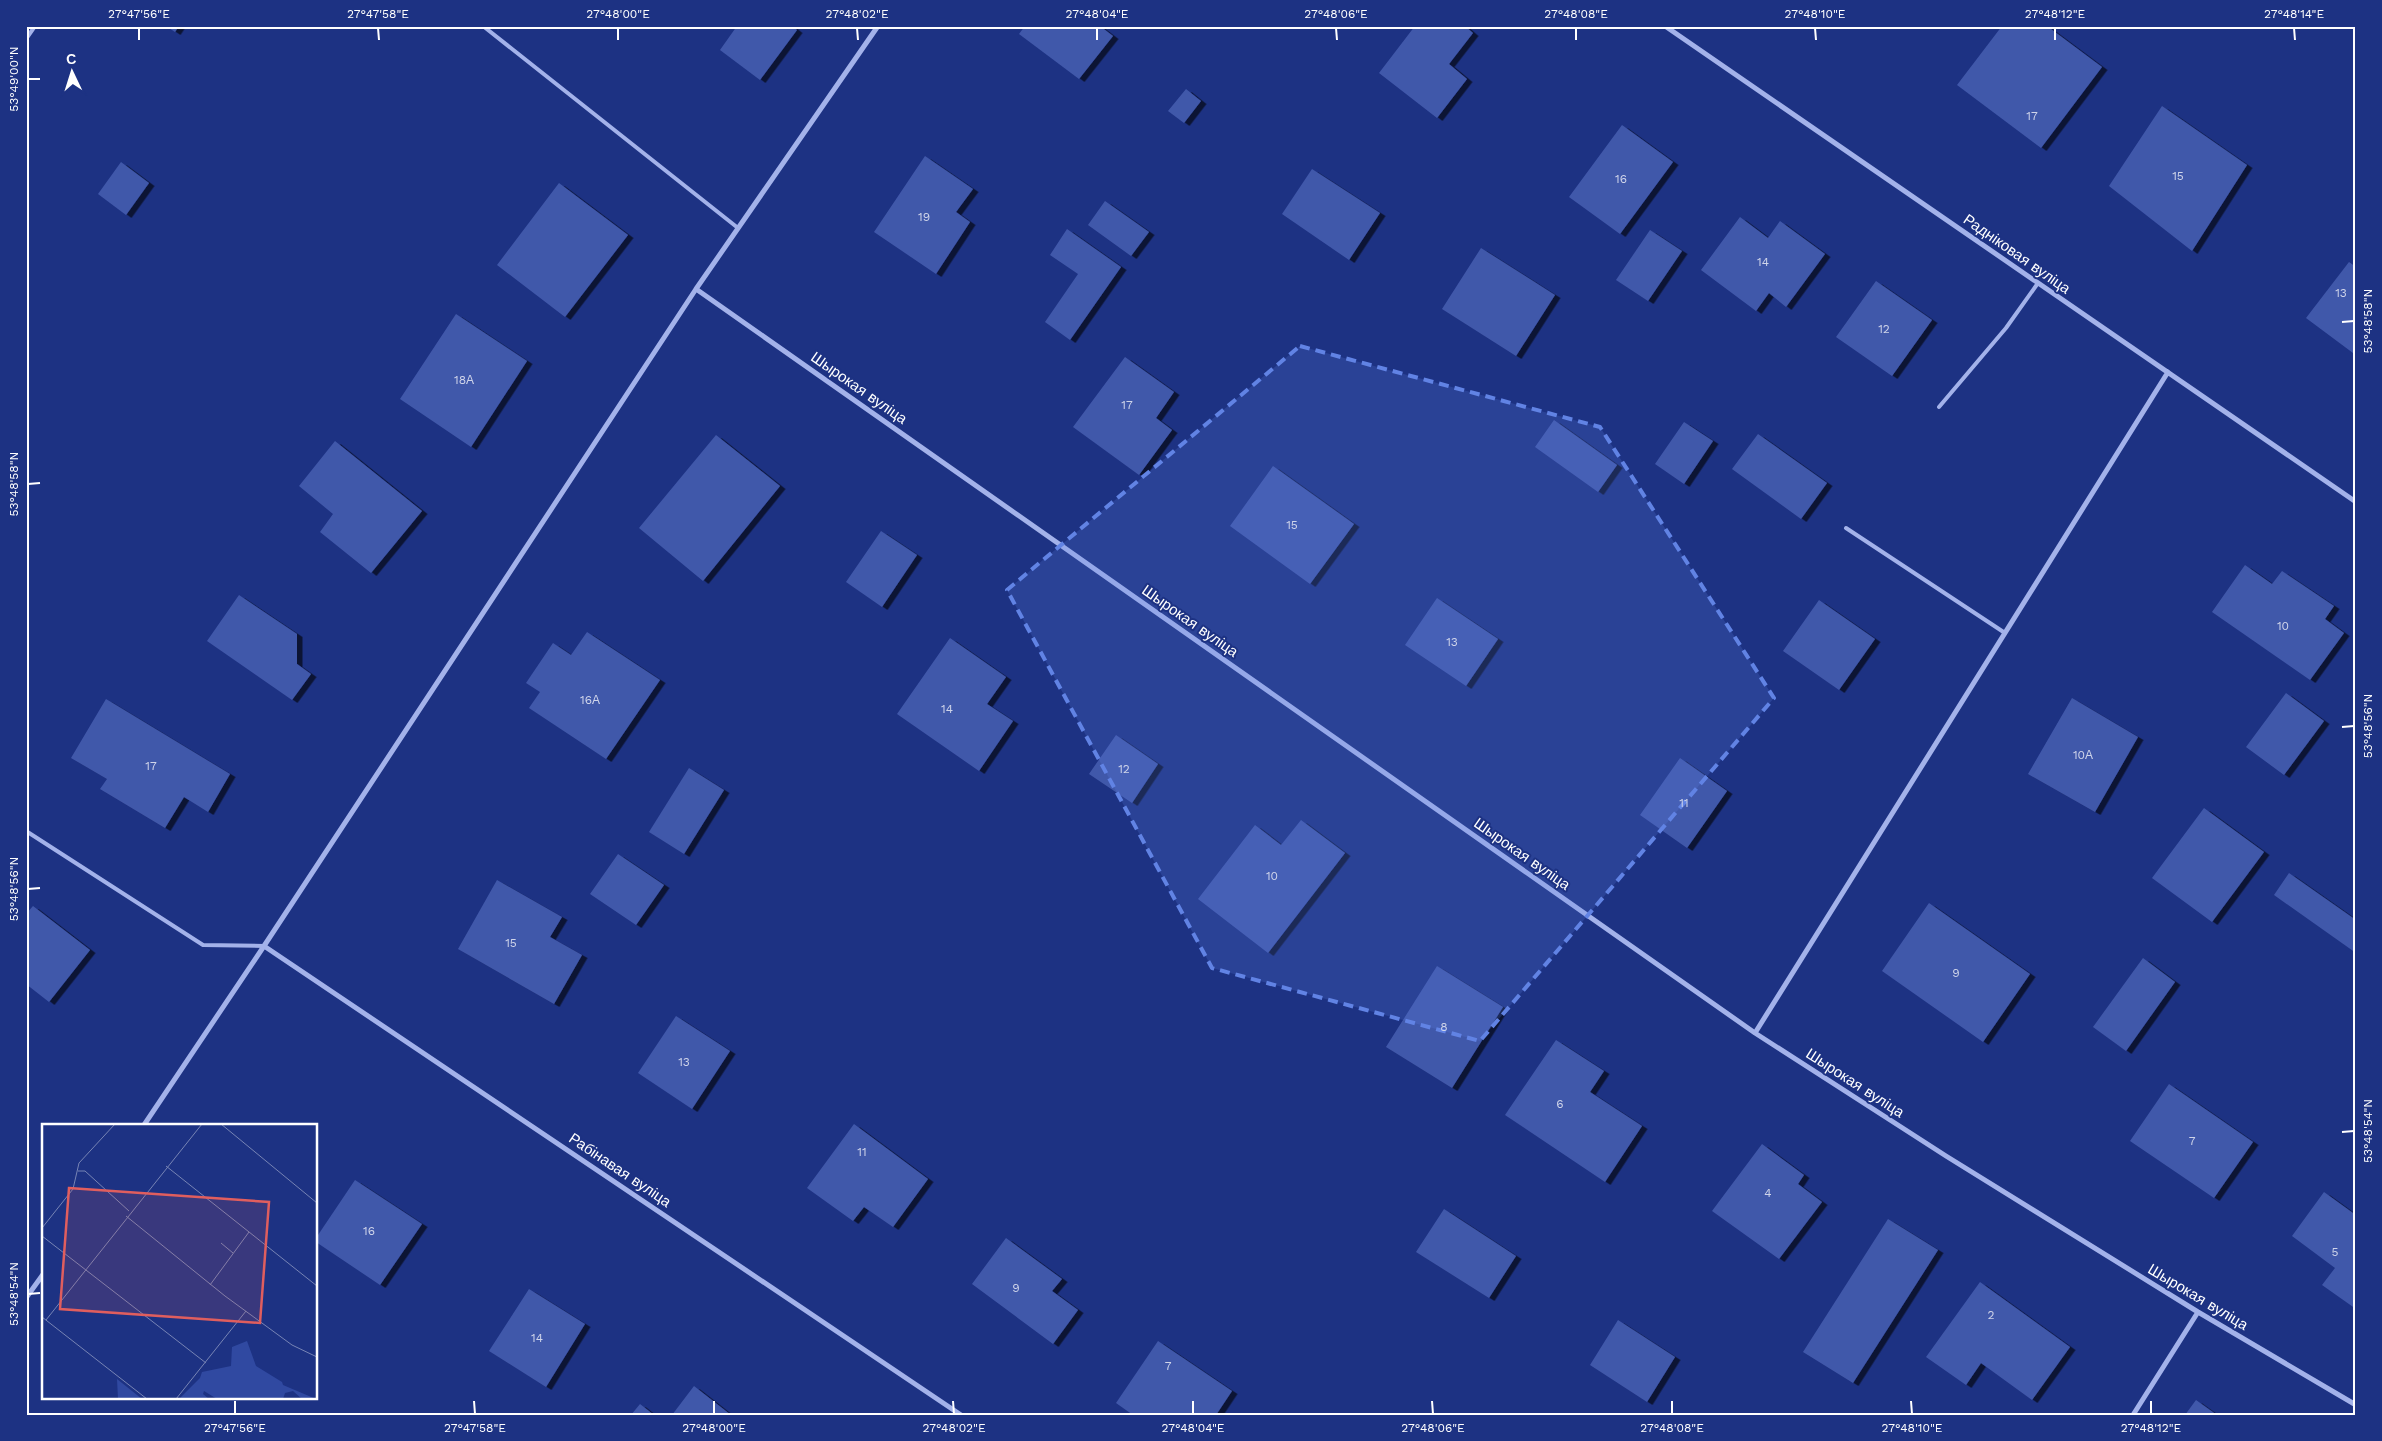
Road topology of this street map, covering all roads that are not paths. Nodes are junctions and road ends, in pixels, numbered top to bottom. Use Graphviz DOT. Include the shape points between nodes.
graph roads {
  1 [pos="35,26"];
  2 [pos="483,26"];
  3 [pos="878,26"];
  4 [pos="1665,26"];
  5 [pos="26,40"];
  6 [pos="738,228"];
  7 [pos="2038,283"];
  8 [pos="696,289"];
  9 [pos="2168,372"];
  10 [pos="1939,407"];
  11 [pos="2356,502"];
  12 [pos="1846,528"];
  13 [pos="2005,633"];
  14 [pos="26,831"];
  15 [pos="264,946"];
  16 [pos="1755,1033"];
  17 [pos="145,1124"];
  18 [pos="42,1275"];
  19 [pos="26,1298"];
  20 [pos="2198,1312"];
  21 [pos="2356,1405"];
  22 [pos="961,1415"];
  23 [pos="2133,1415"];
  1 -- 5 [label="lane"];
  2 -- 6 [label="lane"];
  3 -- 6 [label="street"];
  4 -- 7 [label="street, Радніковая вуліца"];
  6 -- 8 [label="street"];
  7 -- 9 [label="street, Радніковая вуліца"];
  7 -- 10 [label="lane" via="2006,328"];
  8 -- 15 [label="street"];
  8 -- 16 [label="street, Шырокая вуліца"];
  9 -- 11 [label="street, Радніковая вуліца"];
  9 -- 13 [label="street"];
  12 -- 13 [label="lane"];
  13 -- 16 [label="street"];
  14 -- 15 [label="lane" via="203,946"];
  15 -- 17 [label="street"];
  15 -- 22 [label="street, Рабінавая вуліца"];
  16 -- 20 [label="street, Шырокая вуліца"];
  18 -- 19 [label="street"];
  20 -- 21 [label="street, Шырокая вуліца"];
  20 -- 23 [label="street"];
}
